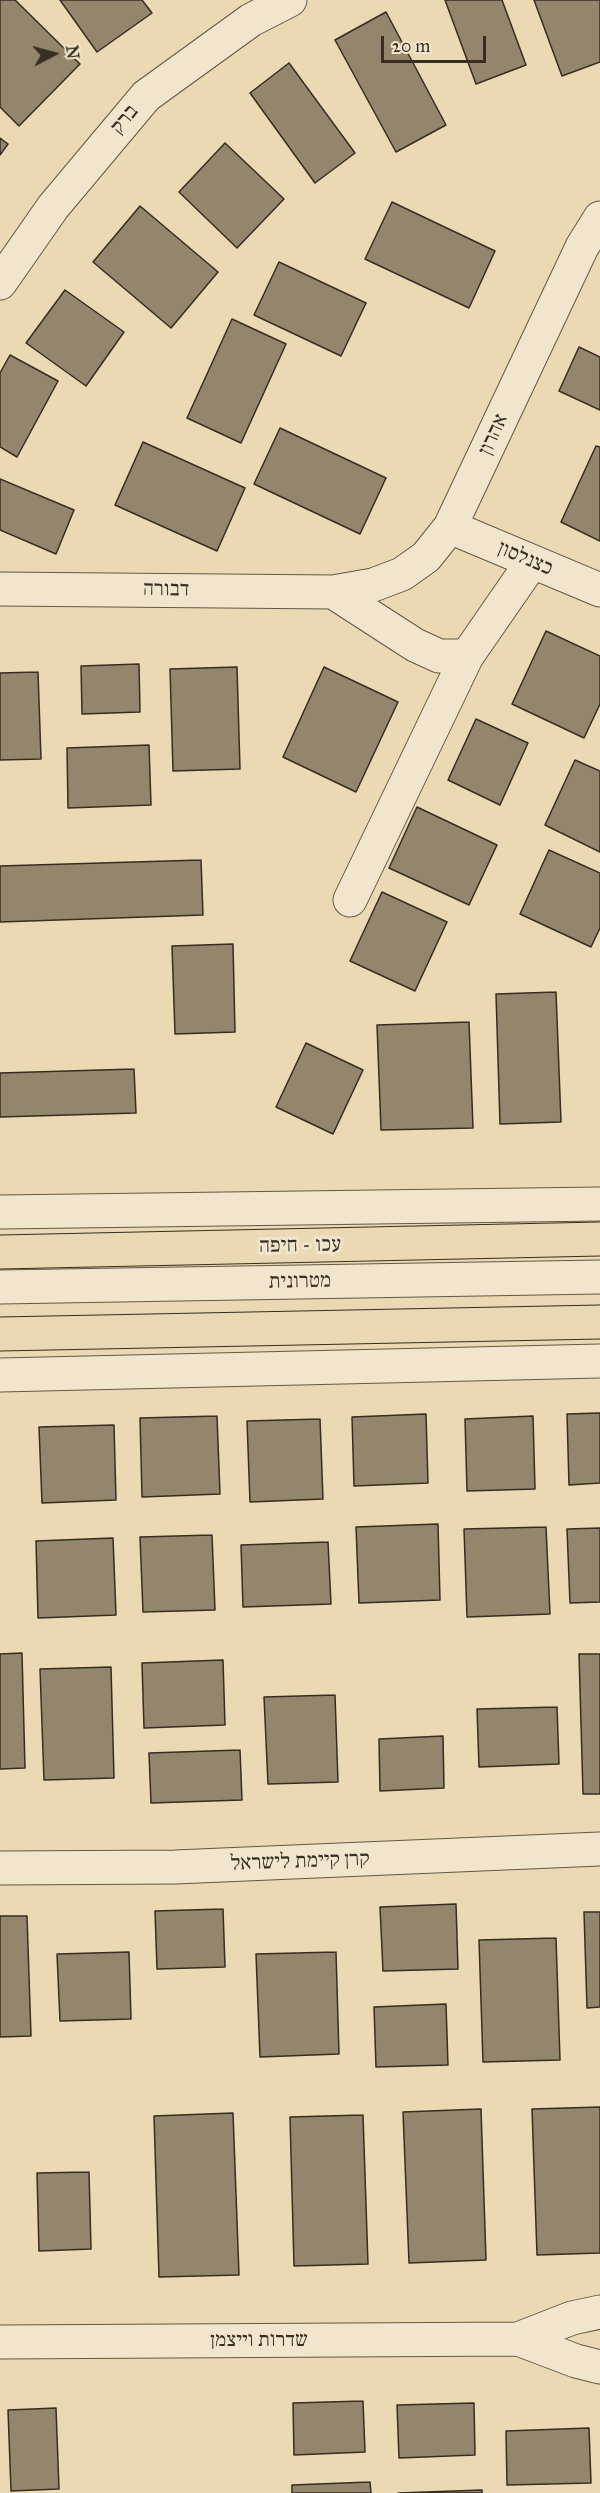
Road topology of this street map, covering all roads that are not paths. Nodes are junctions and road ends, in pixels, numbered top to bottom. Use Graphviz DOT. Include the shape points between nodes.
graph roads {
  1 [pos="290,0"];
  2 [pos="600,218"];
  3 [pos="0,283"];
  4 [pos="450,527"];
  5 [pos="532,562"];
  6 [pos="0,589"];
  7 [pos="600,590"];
  8 [pos="333,592"];
  9 [pos="467,656"];
  10 [pos="350,900"];
  11 [pos="600,1204"];
  12 [pos="0,1212"];
  13 [pos="600,1239"];
  14 [pos="0,1252"];
  15 [pos="600,1277"];
  16 [pos="0,1287"];
  17 [pos="600,1322"];
  18 [pos="0,1334"];
  19 [pos="600,1361"];
  20 [pos="4,1371"];
  21 [pos="600,1849"];
  22 [pos="0,1868"];
  23 [pos="600,2312"];
  24 [pos="518,2339"];
  25 [pos="0,2342"];
  26 [pos="600,2367"];
  1 -- 3 [label="street, ברק" via="251,20 146,96 53,207"];
  2 -- 4 [label="street, אהרון" via="582,247"];
  4 -- 5 [label="street, כצנלסון"];
  4 -- 8 [label="street, אהרון" via="426,557 402,574 373,585"];
  5 -- 7 [label="street, כצנלסון"];
  5 -- 9 [label="street"];
  6 -- 8 [label="street, דבורה"];
  8 -- 9 [label="street" via="415,645 439,656"];
  9 -- 10 [label="street"];
  11 -- 12 [label="street"];
  13 -- 14 [label="highway, עכו - חיפה"];
  15 -- 16 [label="street, מטרונית"];
  17 -- 18 [label="highway"];
  19 -- 20 [label="street"];
  21 -- 22 [label="street, קרן קיימת לישראל" via="176,1867"];
  23 -- 24 [label="street, שדרות וייצמן"];
  24 -- 25 [label="street, שדרות וייצמן"];
  24 -- 26 [label="street, שדרות וייצמן"];
}
